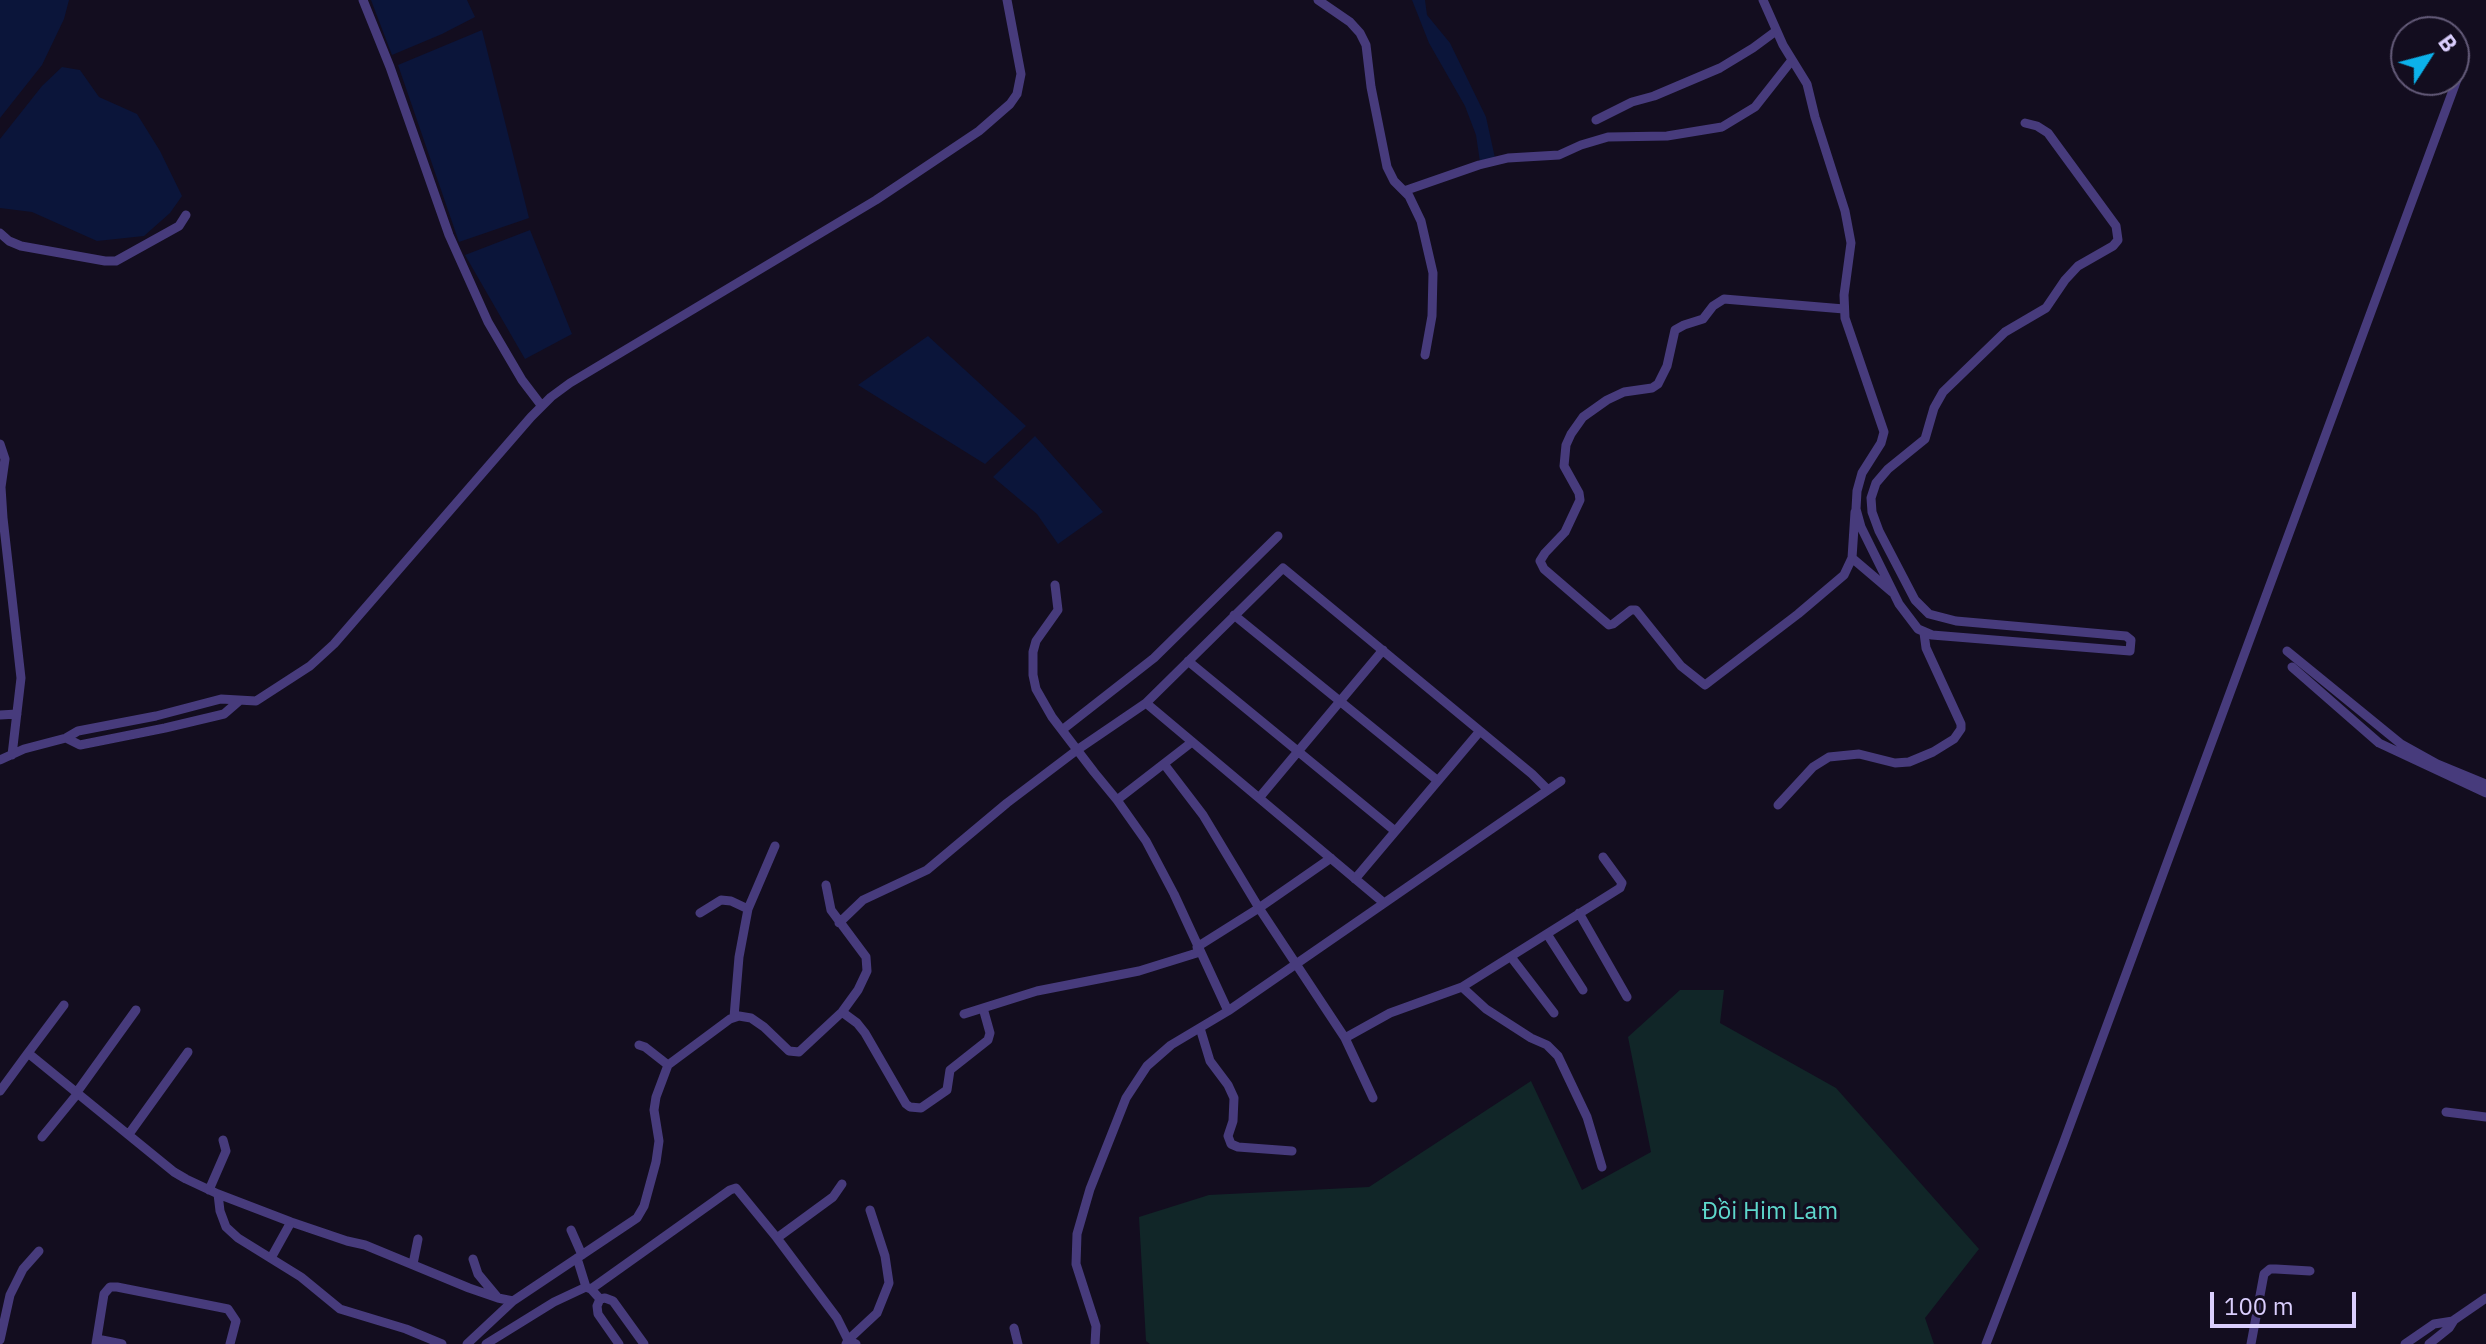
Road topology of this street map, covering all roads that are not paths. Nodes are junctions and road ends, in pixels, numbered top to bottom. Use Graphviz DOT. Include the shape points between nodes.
graph roads {
  1 [pos="363,0"];
  2 [pos="1007,0"];
  3 [pos="1318,0"];
  4 [pos="1763,0"];
  5 [pos="1776,31"];
  6 [pos="1792,60"];
  7 [pos="2451,96"];
  8 [pos="1596,120"];
  9 [pos="2025,123"];
  10 [pos="1404,191"];
  11 [pos="186,215"];
  12 [pos="0,233"];
  13 [pos="1844,309"];
  14 [pos="1425,355"];
  15 [pos="541,405"];
  16 [pos="0,444"];
  17 [pos="1881,463"];
  18 [pos="1856,509"];
  19 [pos="1278,536"];
  20 [pos="1852,558"];
  21 [pos="1055,585"];
  22 [pos="1894,594"];
  23 [pos="1234,615"];
  24 [pos="1924,633"];
  25 [pos="1383,650"];
  26 [pos="2287,651"];
  27 [pos="1188,661"];
  28 [pos="2292,667"];
  29 [pos="1339,700"];
  30 [pos="239,701"];
  31 [pos="1146,703"];
  32 [pos="17,714"];
  33 [pos="0,715"];
  34 [pos="1062,730"];
  35 [pos="1480,731"];
  36 [pos="66,738"];
  37 [pos="1192,742"];
  38 [pos="1077,750"];
  39 [pos="1297,752"];
  40 [pos="12,755"];
  41 [pos="0,760"];
  42 [pos="1164,764"];
  43 [pos="1438,781"];
  44 [pos="1561,781"];
  45 [pos="2486,784"];
  46 [pos="1548,790"];
  47 [pos="2486,793"];
  48 [pos="1259,798"];
  49 [pos="1117,800"];
  50 [pos="1778,805"];
  51 [pos="1395,831"];
  52 [pos="775,846"];
  53 [pos="1603,857"];
  54 [pos="1331,858"];
  55 [pos="1355,879"];
  56 [pos="826,885"];
  57 [pos="1384,903"];
  58 [pos="1259,908"];
  59 [pos="748,909"];
  60 [pos="700,913"];
  61 [pos="1579,913"];
  62 [pos="839,923"];
  63 [pos="1547,934"];
  64 [pos="1198,950"];
  65 [pos="1511,957"];
  66 [pos="1295,964"];
  67 [pos="1462,987"];
  68 [pos="1583,990"];
  69 [pos="1627,997"];
  70 [pos="64,1005"];
  71 [pos="983,1008"];
  72 [pos="136,1010"];
  73 [pos="1228,1011"];
  74 [pos="842,1012"];
  75 [pos="1554,1013"];
  76 [pos="964,1014"];
  77 [pos="734,1017"];
  78 [pos="1200,1028"];
  79 [pos="1345,1038"];
  80 [pos="639,1045"];
  81 [pos="188,1052"];
  82 [pos="28,1053"];
  83 [pos="668,1065"];
  84 [pos="0,1091"];
  85 [pos="78,1092"];
  86 [pos="1373,1098"];
  87 [pos="2446,1112"];
  88 [pos="2486,1117"];
  89 [pos="129,1134"];
  90 [pos="42,1137"];
  91 [pos="223,1140"];
  92 [pos="1292,1151"];
  93 [pos="1602,1167"];
  94 [pos="842,1184"];
  95 [pos="214,1192"];
  96 [pos="870,1210"];
  97 [pos="291,1222"];
  98 [pos="571,1230"];
  99 [pos="777,1238"];
  100 [pos="418,1239"];
  101 [pos="39,1251"];
  102 [pos="580,1256"];
  103 [pos="271,1258"];
  104 [pos="473,1259"];
  105 [pos="413,1264"];
  106 [pos="2310,1271"];
  107 [pos="588,1288"];
  108 [pos="498,1298"];
  109 [pos="2486,1298"];
  110 [pos="600,1299"];
  111 [pos="509,1304"];
  112 [pos="2453,1320"];
  113 [pos="521,1321"];
  114 [pos="1014,1328"];
  115 [pos="0,1340"];
  116 [pos="96,1342"];
  117 [pos="850,1343"];
  118 [pos="122,1344"];
  119 [pos="230,1344"];
  120 [pos="442,1344"];
  121 [pos="467,1344"];
  122 [pos="486,1344"];
  123 [pos="619,1344"];
  124 [pos="644,1344"];
  125 [pos="1018,1344"];
  126 [pos="1095,1344"];
  127 [pos="1986,1344"];
  128 [pos="2251,1344"];
  129 [pos="2405,1344"];
  130 [pos="2429,1344"];
  1 -- 15 [label="street" via="449,235 488,322"];
  2 -- 15 [label="street" via="1021,74 1010,104 992,120 876,200"];
  3 -- 10 [label="street" via="1350,22 1366,45 1387,167"];
  4 -- 5 [label="street"];
  5 -- 6 [label="street"];
  5 -- 8 [label="street" via="1720,68"];
  6 -- 10 [label="street" via="1755,107 1722,127 1667,136 1608,137 1559,155 1479,165"];
  6 -- 13 [label="street" via="1807,84 1845,211 1851,243"];
  7 -- 127 [label="street"];
  9 -- 17 [label="street" via="2048,133 2116,226 2118,240 2072,271 2046,308 2015,325 1940,396 1923,442"];
  10 -- 14 [label="street" via="1421,221 1433,273"];
  11 -- 12 [label="street" via="179,226 116,261 21,246"];
  13 -- 17 [label="street" via="1883,426"];
  13 -- 20 [label="street" via="1724,299 1703,319 1675,330 1658,384 1607,400 1583,417 1571,434 1564,466 1580,500 1565,532 1540,561 1609,625 1636,610 1681,666 1705,685 1827,590 1848,570"];
  15 -- 30 [label="street" via="334,644 266,695"];
  16 -- 32 [label="street" via="21,678"];
  17 -- 18 [label="street" via="1859,482"];
  17 -- 24 [label="street" via="1872,512 1915,600 1929,614 2126,636 2131,644 2130,651"];
  18 -- 20 [label="street"];
  18 -- 22 [label="street"];
  19 -- 34 [label="street" via="1154,658"];
  20 -- 22 [label="street"];
  21 -- 34 [label="street" via="1058,610 1034,646 1032,667 1041,700"];
  22 -- 24 [label="street"];
  23 -- 25 [label="street" via="1283,568"];
  23 -- 27 [label="street"];
  23 -- 29 [label="street"];
  24 -- 50 [label="street" via="1961,724 1954,739 1909,762 1859,754 1829,757"];
  25 -- 29 [label="street"];
  25 -- 35 [label="street"];
  26 -- 45 [label="street" via="2401,744"];
  27 -- 31 [label="street"];
  27 -- 39 [label="street"];
  28 -- 47 [label="street" via="2379,743"];
  29 -- 39 [label="street"];
  29 -- 43 [label="street"];
  30 -- 36 [label="street" via="221,699"];
  30 -- 36 [label="street" via="224,714 150,731 80,745"];
  31 -- 37 [label="street"];
  31 -- 38 [label="street"];
  32 -- 33 [label="street"];
  32 -- 40 [label="street"];
  34 -- 38 [label="street"];
  35 -- 43 [label="street"];
  35 -- 46 [label="street"];
  36 -- 40 [label="street"];
  37 -- 42 [label="street"];
  37 -- 48 [label="street"];
  38 -- 49 [label="street"];
  38 -- 62 [label="street" via="938,863 863,900"];
  39 -- 48 [label="street"];
  39 -- 51 [label="street"];
  40 -- 41 [label="street"];
  42 -- 49 [label="street"];
  42 -- 58 [label="street" via="1203,815"];
  43 -- 51 [label="street"];
  44 -- 46 [label="street"];
  46 -- 57 [label="street"];
  48 -- 54 [label="street"];
  49 -- 64 [label="street" via="1155,857"];
  51 -- 55 [label="street"];
  52 -- 59 [label="street"];
  53 -- 61 [label="street" via="1622,886"];
  54 -- 55 [label="street"];
  54 -- 58 [label="street"];
  55 -- 57 [label="street"];
  56 -- 62 [label="street"];
  57 -- 66 [label="street"];
  58 -- 64 [label="street"];
  58 -- 66 [label="street"];
  59 -- 60 [label="street" via="721,900"];
  59 -- 77 [label="street"];
  61 -- 63 [label="street"];
  61 -- 69 [label="street"];
  62 -- 74 [label="street" via="863,951 867,964 862,985"];
  63 -- 65 [label="street"];
  63 -- 68 [label="street"];
  64 -- 71 [label="street" via="1139,971 1037,991"];
  64 -- 73 [label="street"];
  65 -- 67 [label="street"];
  65 -- 75 [label="street"];
  66 -- 73 [label="street"];
  66 -- 79 [label="street"];
  67 -- 79 [label="street" via="1390,1013"];
  67 -- 93 [label="street" via="1558,1056 1587,1117"];
  70 -- 82 [label="street"];
  71 -- 74 [label="street" via="988,1040 950,1070 945,1093 921,1108 906,1104 865,1033"];
  71 -- 76 [label="street"];
  72 -- 85 [label="street"];
  73 -- 78 [label="street"];
  74 -- 77 [label="street" via="796,1053 758,1022"];
  77 -- 83 [label="street"];
  78 -- 92 [label="street" via="1210,1061 1234,1098 1231,1144"];
  78 -- 126 [label="street" via="1158,1056 1134,1083 1090,1189 1075,1255 1096,1326"];
  79 -- 86 [label="street"];
  80 -- 83 [label="street"];
  81 -- 89 [label="street"];
  82 -- 84 [label="street"];
  82 -- 85 [label="street"];
  83 -- 102 [label="street" via="654,1110 659,1141 644,1206 637,1218"];
  85 -- 89 [label="street"];
  85 -- 90 [label="street"];
  87 -- 88 [label="street"];
  89 -- 95 [label="street" via="174,1172"];
  91 -- 95 [label="street" via="226,1151"];
  94 -- 99 [label="street" via="833,1197"];
  95 -- 97 [label="street"];
  95 -- 103 [label="street" via="226,1227"];
  96 -- 117 [label="street" via="889,1283 877,1313"];
  97 -- 103 [label="street"];
  97 -- 105 [label="street"];
  98 -- 102 [label="street"];
  99 -- 107 [label="street" via="736,1188"];
  99 -- 117 [label="street"];
  100 -- 105 [label="street"];
  101 -- 115 [label="street" via="10,1295"];
  102 -- 107 [label="street"];
  102 -- 111 [label="street"];
  103 -- 120 [label="street" via="340,1309"];
  104 -- 108 [label="street"];
  105 -- 108 [label="street"];
  106 -- 128 [label="street" via="2270,1269 2264,1274"];
  107 -- 110 [label="street"];
  107 -- 113 [label="street"];
  108 -- 111 [label="street"];
  109 -- 112 [label="street"];
  110 -- 123 [label="street" via="598,1314"];
  110 -- 124 [label="street" via="613,1301"];
  111 -- 113 [label="street"];
  111 -- 121 [label="street"];
  112 -- 129 [label="street" via="2434,1324"];
  112 -- 130 [label="street"];
  113 -- 122 [label="street"];
  114 -- 125 [label="street"];
  116 -- 118 [label="street"];
  116 -- 119 [label="street" via="104,1294 117,1287 228,1309 236,1321"];
}
